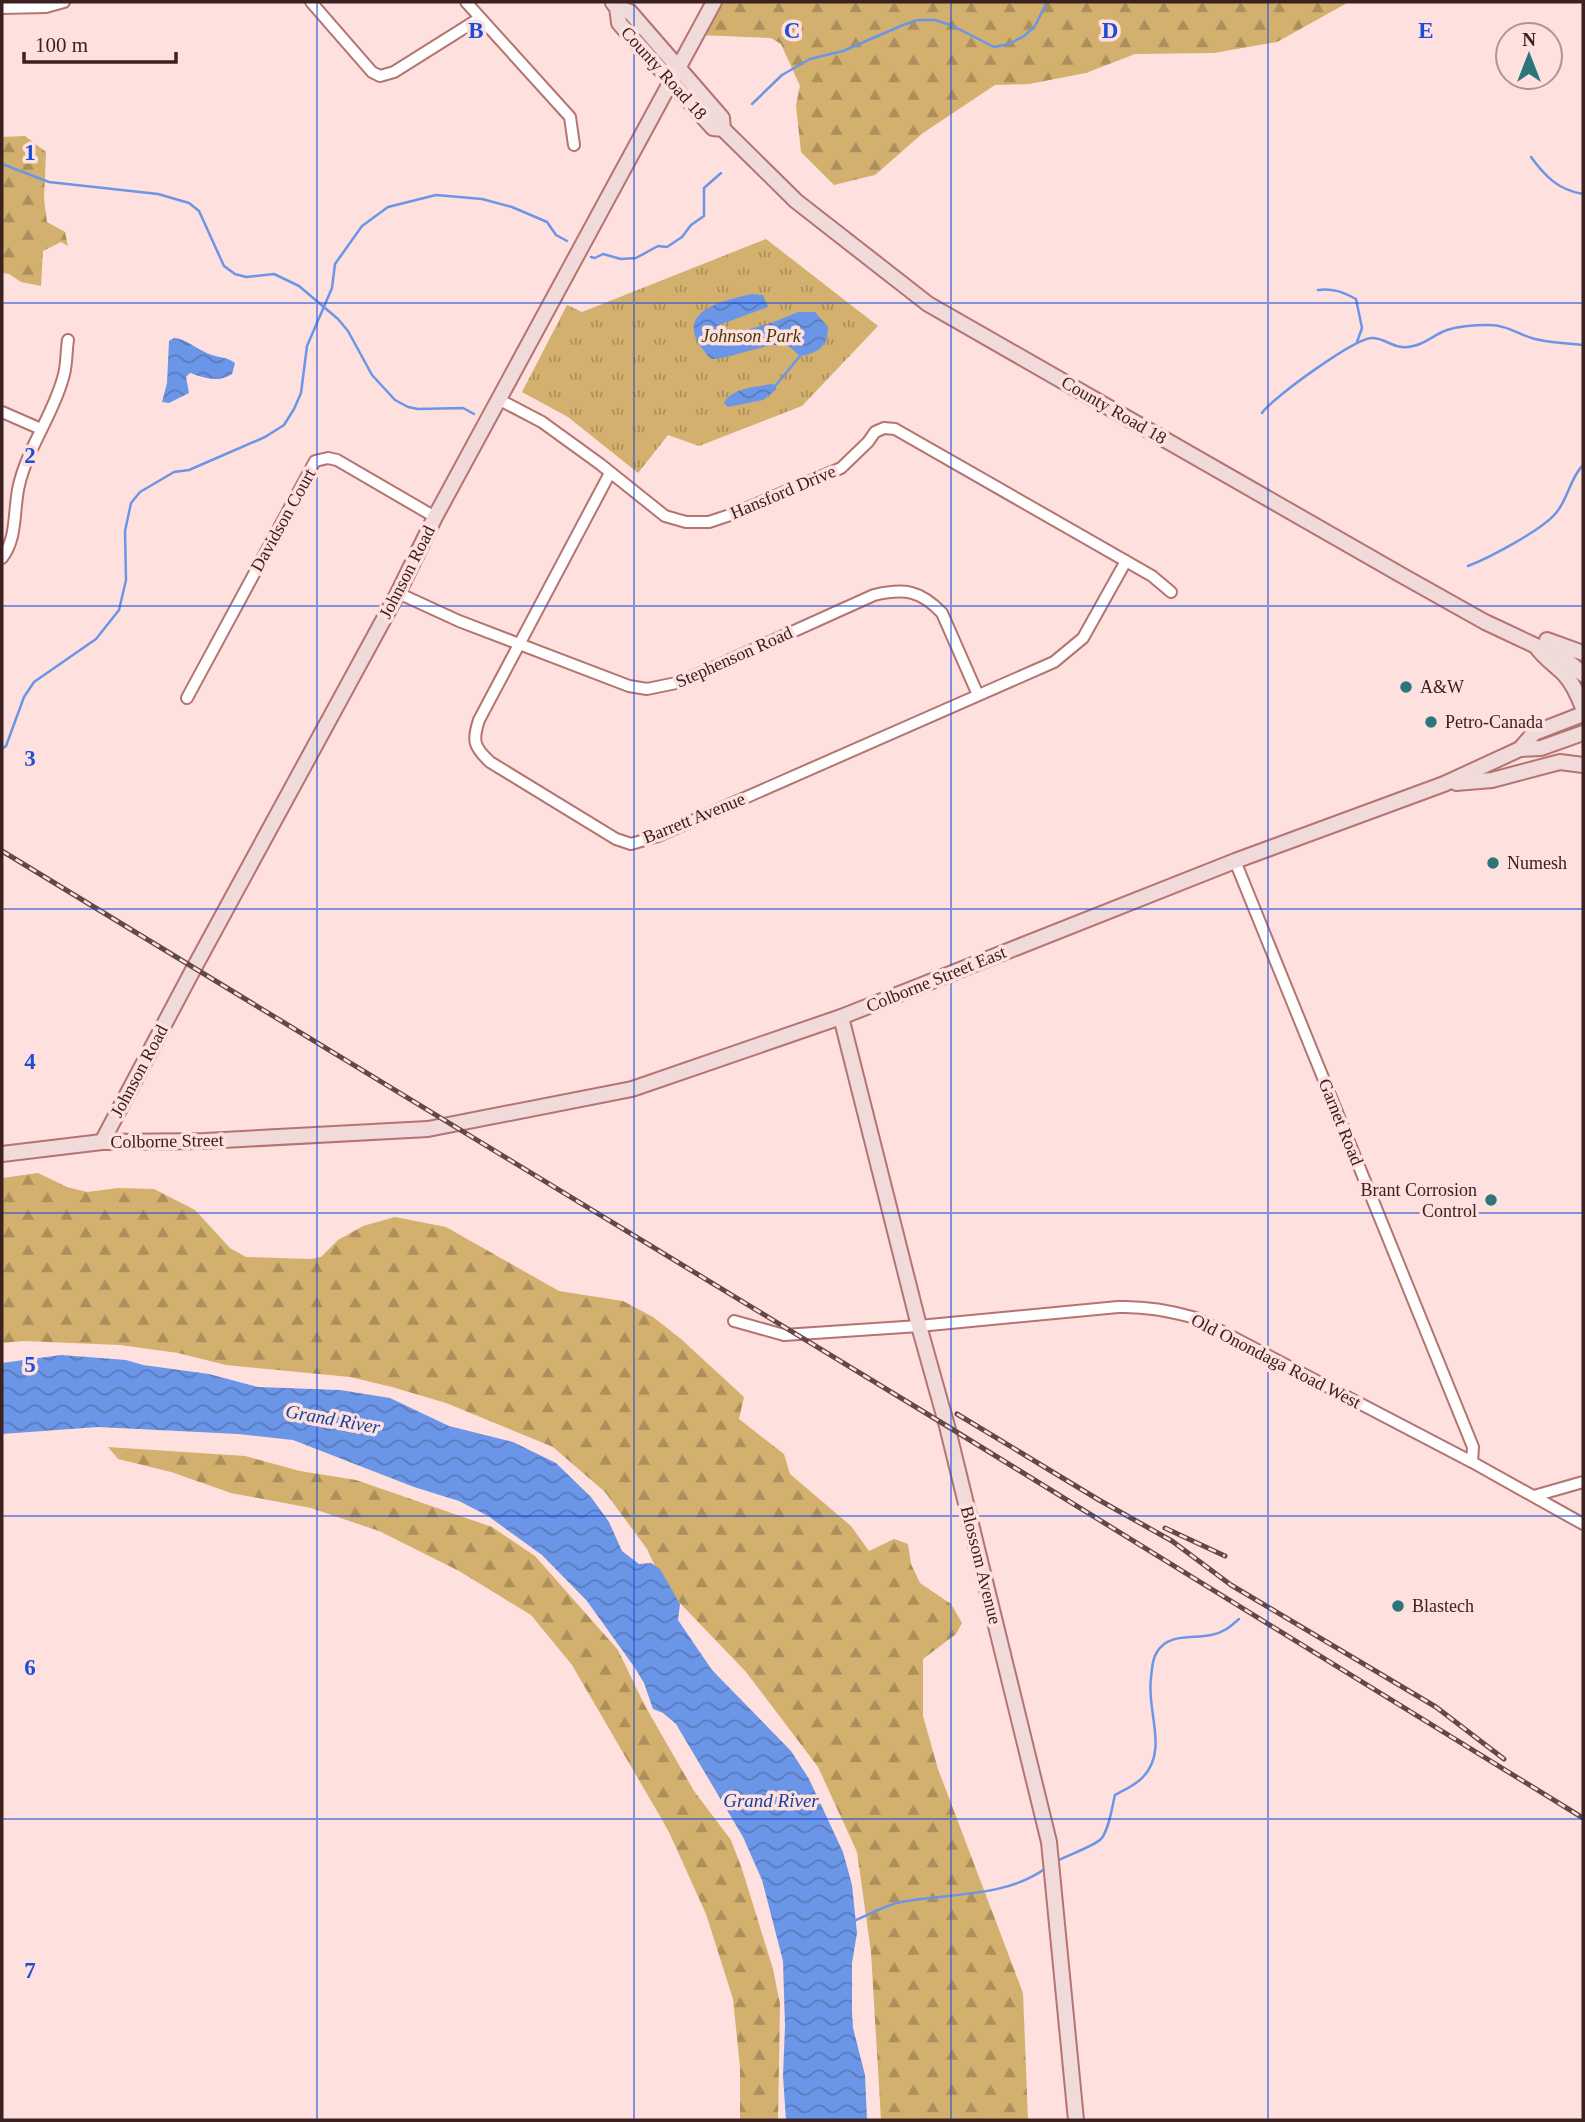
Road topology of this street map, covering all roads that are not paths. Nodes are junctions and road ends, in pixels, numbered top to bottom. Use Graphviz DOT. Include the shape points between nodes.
graph roads {
  1 [pos="64,2"];
  2 [pos="311,2"];
  3 [pos="466,2"];
  4 [pos="713,2"];
  5 [pos="615,4"];
  6 [pos="2,8"];
  7 [pos="480,18"];
  8 [pos="678,67"];
  9 [pos="670,81"];
  10 [pos="723,129"];
  11 [pos="574,145"];
  12 [pos="68,340"];
  13 [pos="498,399"];
  14 [pos="2,412"];
  15 [pos="41,429"];
  16 [pos="610,473"];
  17 [pos="435,517"];
  18 [pos="2,558"];
  19 [pos="1126,561"];
  20 [pos="1171,592"];
  21 [pos="398,593"];
  22 [pos="1479,618"];
  23 [pos="520,642"];
  24 [pos="1536,646"];
  25 [pos="1583,653"];
  26 [pos="1583,674"];
  27 [pos="978,695"];
  28 [pos="187,698"];
  29 [pos="1583,708"];
  30 [pos="1583,714"];
  31 [pos="1583,733"];
  32 [pos="1520,749"];
  33 [pos="1583,765"];
  34 [pos="1444,784"];
  35 [pos="1235,861"];
  36 [pos="841,1017"];
  37 [pos="332,1135"];
  38 [pos="102,1142"];
  39 [pos="2,1154"];
  40 [pos="734,1321"];
  41 [pos="919,1326"];
  42 [pos="1472,1462"];
  43 [pos="1583,1482"];
  44 [pos="1534,1496"];
  45 [pos="1583,1524"];
  46 [pos="1076,2120"];
  1 -- 6 [label="street"];
  2 -- 7 [label="street" via="380,76 394,72"];
  3 -- 7 [label="street"];
  4 -- 8 [label="main road, Johnson Road"];
  5 -- 8 [label="main road, County Road 18" via="630,12"];
  5 -- 9 [label="main road, County Road 18" via="619,23"];
  7 -- 11 [label="street" via="570,117"];
  8 -- 9 [label="main road, Johnson Road"];
  8 -- 10 [label="main road, County Road 18" via="722,118"];
  9 -- 10 [label="main road, County Road 18" via="713,128"];
  9 -- 13 [label="main road, Johnson Road"];
  10 -- 22 [label="main road, County Road 18" via="796,201 928,304"];
  12 -- 15 [label="street" via="64,378"];
  13 -- 16 [label="street, Hansford Drive" via="542,422"];
  13 -- 17 [label="main road, Johnson Road"];
  14 -- 15 [label="street"];
  15 -- 18 [label="street" via="19,482 13,535"];
  16 -- 19 [label="street, Hansford Drive" via="666,516 709,522 841,468 874,432 895,429"];
  16 -- 23 [label="street, Barrett Avenue"];
  17 -- 21 [label="main road, Johnson Road"];
  17 -- 28 [label="street, Davidson Court" via="337,460 316,461"];
  19 -- 20 [label="street, Hansford Drive"];
  19 -- 27 [label="street, Barrett Avenue" via="1076,646 1054,662"];
  21 -- 23 [label="street, Stephenson Road"];
  21 -- 38 [label="main road, Johnson Road"];
  22 -- 24 [label="main road, County Road 18"];
  22 -- 25 [label="main road"];
  23 -- 27 [label="street, Stephenson Road" via="629,686 664,687 874,595 913,592 942,613"];
  23 -- 27 [label="street, Barrett Avenue" via="479,720 477,750 631,844"];
  24 -- 26 [label="main road, County Road 18" via="1566,658"];
  24 -- 29 [label="main road, County Road 18" via="1572,684"];
  30 -- 32 [label="main road, Colborne Street East" via="1534,733"];
  31 -- 32 [label="main road, Colborne Street East" via="1541,748"];
  32 -- 34 [label="main road, Colborne Street East"];
  33 -- 34 [label="main road" via="1560,762 1492,780"];
  34 -- 35 [label="main road, Colborne Street East"];
  35 -- 36 [label="main road, Colborne Street East"];
  35 -- 42 [label="street, Garnet Road" via="1473,1447"];
  36 -- 37 [label="main road, Colborne Street East" via="632,1089 428,1129"];
  36 -- 41 [label="main road, Blossom Avenue"];
  37 -- 38 [label="main road, Colborne Street"];
  38 -- 39 [label="main road, Colborne Street"];
  40 -- 41 [label="street, Old Onondaga Road West" via="784,1335"];
  41 -- 42 [label="street, Old Onondaga Road West" via="1118,1307 1170,1311 1196,1318"];
  41 -- 46 [label="main road, Blossom Avenue" via="1049,1842"];
  42 -- 44 [label="street, Old Onondaga Road West"];
  43 -- 44 [label="street"];
  44 -- 45 [label="street, Old Onondaga Road West"];
}
